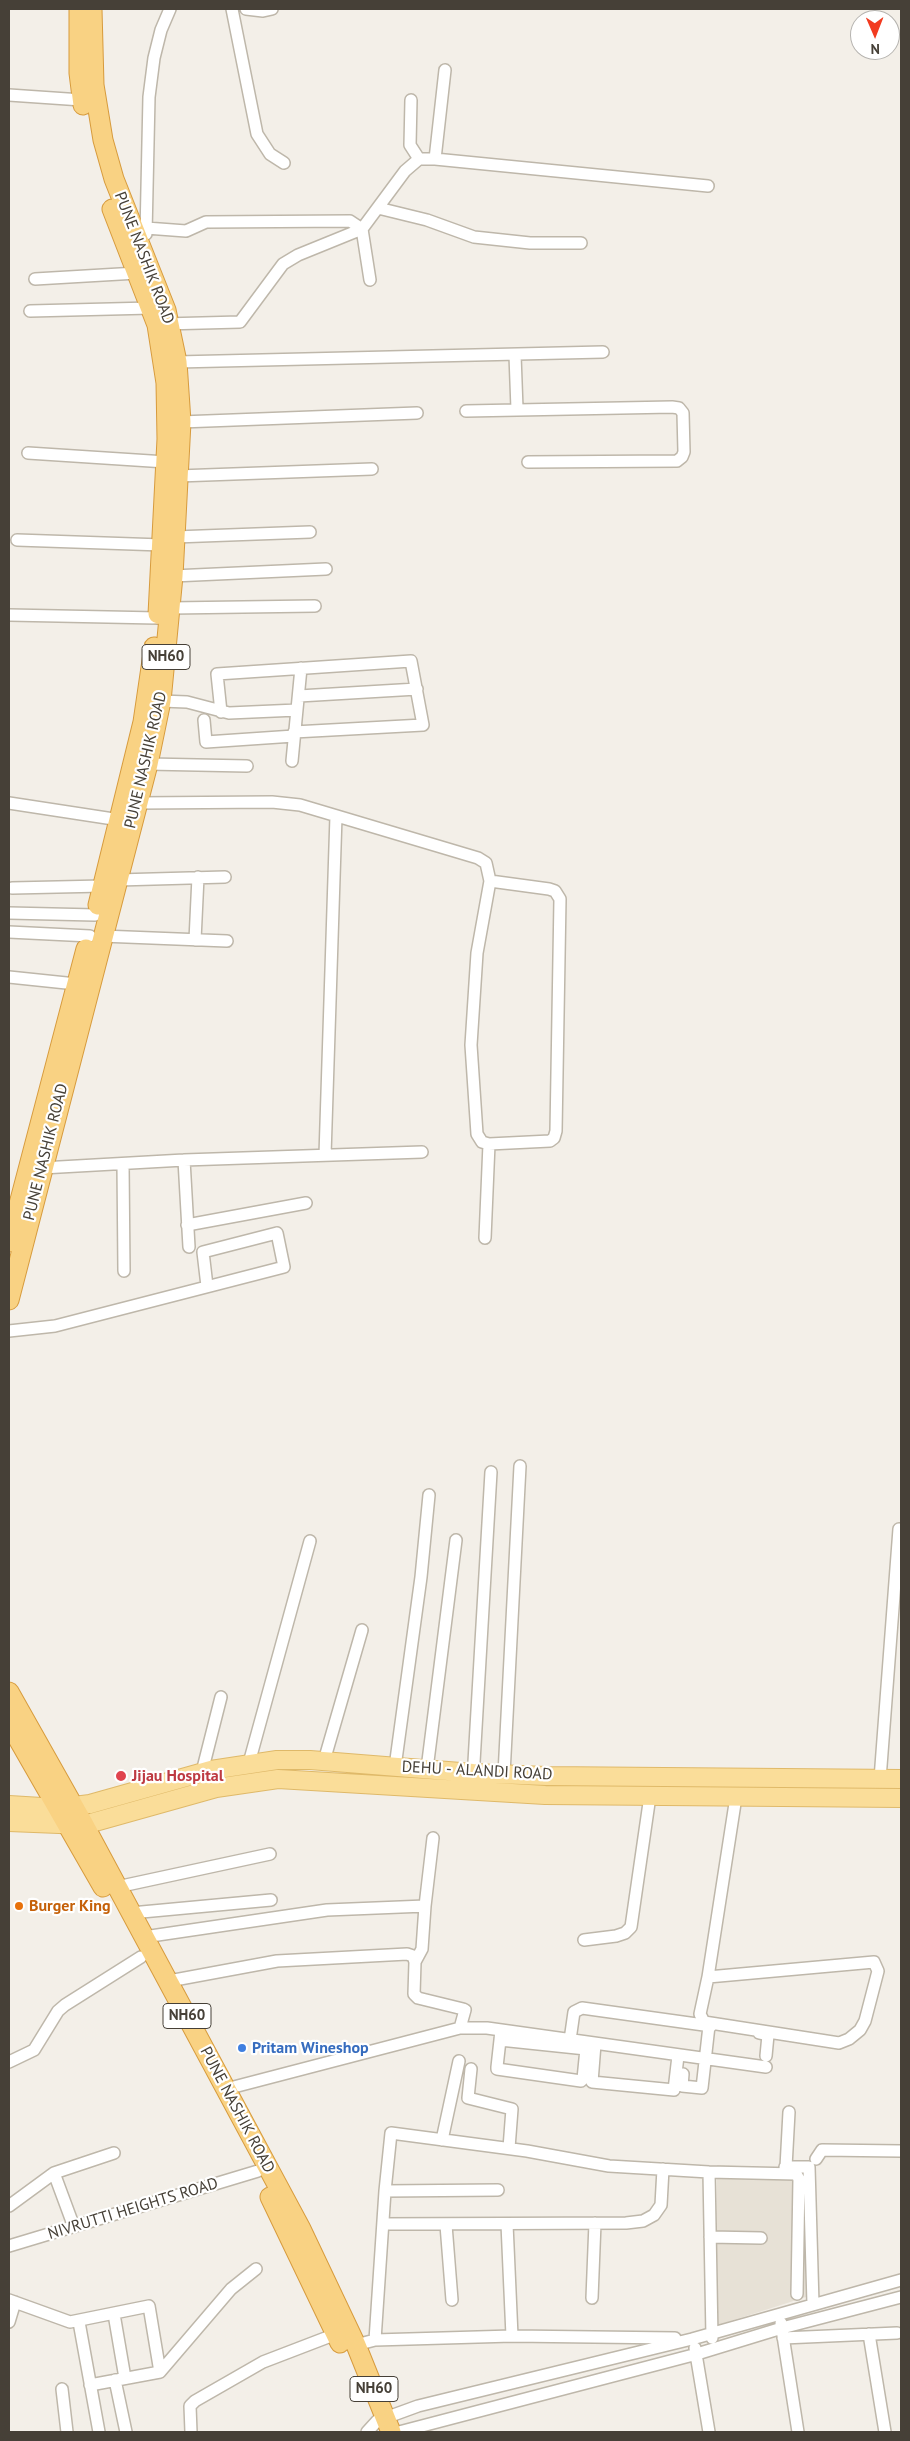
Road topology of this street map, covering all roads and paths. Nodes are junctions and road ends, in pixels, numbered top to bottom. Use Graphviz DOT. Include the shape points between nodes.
graph roads {
  1 [pos="79,9"];
  2 [pos="92,9"];
  3 [pos="170,9"];
  4 [pos="232,9"];
  5 [pos="246,9"];
  6 [pos="272,9"];
  7 [pos="445,70"];
  8 [pos="9,95"];
  9 [pos="82,100"];
  10 [pos="411,100"];
  11 [pos="420,159"];
  12 [pos="435,159"];
  13 [pos="284,163"];
  14 [pos="708,186"];
  15 [pos="378,208"];
  16 [pos="146,228"];
  17 [pos="362,229"];
  18 [pos="581,243"];
  19 [pos="145,254"];
  20 [pos="138,273"];
  21 [pos="35,279"];
  22 [pos="370,280"];
  23 [pos="30,311"];
  24 [pos="159,319"];
  25 [pos="603,352"];
  26 [pos="515,354"];
  27 [pos="177,362"];
  28 [pos="517,409"];
  29 [pos="466,411"];
  30 [pos="417,413"];
  31 [pos="180,422"];
  32 [pos="28,453"];
  33 [pos="166,462"];
  34 [pos="528,462"];
  35 [pos="372,469"];
  36 [pos="178,476"];
  37 [pos="310,532"];
  38 [pos="18,540"];
  39 [pos="169,541"];
  40 [pos="326,569"];
  41 [pos="173,576"];
  42 [pos="316,606"];
  43 [pos="164,613"];
  44 [pos="9,615"];
  45 [pos="301,668"];
  46 [pos="417,689"];
  47 [pos="299,696"];
  48 [pos="161,701"];
  49 [pos="297,710"];
  50 [pos="221,712"];
  51 [pos="204,720"];
  52 [pos="294,734"];
  53 [pos="292,761"];
  54 [pos="148,764"];
  55 [pos="247,766"];
  56 [pos="138,803"];
  57 [pos="9,804"];
  58 [pos="336,816"];
  59 [pos="120,820"];
  60 [pos="198,877"];
  61 [pos="225,877"];
  62 [pos="490,881"];
  63 [pos="110,883"];
  64 [pos="12,888"];
  65 [pos="9,913"];
  66 [pos="96,914"];
  67 [pos="9,932"];
  68 [pos="96,936"];
  69 [pos="195,940"];
  70 [pos="227,941"];
  71 [pos="9,977"];
  72 [pos="76,984"];
  73 [pos="489,1144"];
  74 [pos="422,1152"];
  75 [pos="325,1155"];
  76 [pos="184,1160"];
  77 [pos="123,1164"];
  78 [pos="42,1168"];
  79 [pos="306,1202"];
  80 [pos="188,1225"];
  81 [pos="484,1238"];
  82 [pos="9,1242"];
  83 [pos="189,1247"];
  84 [pos="124,1271"];
  85 [pos="207,1286"];
  86 [pos="9,1300"];
  87 [pos="9,1331"];
  88 [pos="520,1466"];
  89 [pos="491,1472"];
  90 [pos="429,1495"];
  91 [pos="900,1529"];
  92 [pos="456,1540"];
  93 [pos="310,1541"];
  94 [pos="362,1630"];
  95 [pos="9,1692"];
  96 [pos="221,1697"];
  97 [pos="9,1723"];
  98 [pos="324,1760"];
  99 [pos="249,1762"];
  100 [pos="395,1767"];
  101 [pos="427,1769"];
  102 [pos="202,1772"];
  103 [pos="473,1773"];
  104 [pos="504,1774"];
  105 [pos="880,1779"];
  106 [pos="901,1779"];
  107 [pos="472,1791"];
  108 [pos="650,1796"];
  109 [pos="736,1797"];
  110 [pos="901,1798"];
  111 [pos="9,1805"];
  112 [pos="66,1807"];
  113 [pos="9,1822"];
  114 [pos="76,1825"];
  115 [pos="433,1838"];
  116 [pos="270,1854"];
  117 [pos="117,1887"];
  118 [pos="271,1900"];
  119 [pos="425,1906"];
  120 [pos="131,1912"];
  121 [pos="144,1937"];
  122 [pos="584,1940"];
  123 [pos="142,1957"];
  124 [pos="415,1962"];
  125 [pos="708,1977"];
  126 [pos="168,1982"];
  127 [pos="708,2026"];
  128 [pos="460,2028"];
  129 [pos="501,2035"];
  130 [pos="570,2040"];
  131 [pos="595,2044"];
  132 [pos="681,2056"];
  133 [pos="705,2059"];
  134 [pos="459,2061"];
  135 [pos="9,2062"];
  136 [pos="471,2069"];
  137 [pos="226,2089"];
  138 [pos="789,2112"];
  139 [pos="442,2140"];
  140 [pos="509,2148"];
  141 [pos="901,2151"];
  142 [pos="114,2153"];
  143 [pos="816,2159"];
  144 [pos="663,2169"];
  145 [pos="258,2171"];
  146 [pos="709,2172"];
  147 [pos="54,2173"];
  148 [pos="498,2190"];
  149 [pos="385,2191"];
  150 [pos="9,2206"];
  151 [pos="595,2223"];
  152 [pos="384,2224"];
  153 [pos="506,2224"];
  154 [pos="446,2225"];
  155 [pos="74,2227"];
  156 [pos="710,2237"];
  157 [pos="761,2238"];
  158 [pos="9,2246"];
  159 [pos="256,2269"];
  160 [pos="901,2280"];
  161 [pos="798,2294"];
  162 [pos="901,2297"];
  163 [pos="592,2298"];
  164 [pos="829,2299"];
  165 [pos="452,2300"];
  166 [pos="12,2301"];
  167 [pos="813,2304"];
  168 [pos="114,2314"];
  169 [pos="779,2314"];
  170 [pos="833,2314"];
  171 [pos="9,2322"];
  172 [pos="79,2322"];
  173 [pos="711,2333"];
  174 [pos="897,2333"];
  175 [pos="336,2334"];
  176 [pos="782,2334"];
  177 [pos="870,2334"];
  178 [pos="512,2336"];
  179 [pos="692,2339"];
  180 [pos="376,2340"];
  181 [pos="356,2345"];
  182 [pos="716,2349"];
  183 [pos="697,2354"];
  184 [pos="160,2372"];
  185 [pos="120,2379"];
  186 [pos="90,2385"];
  187 [pos="62,2388"];
  188 [pos="380,2427"];
  189 [pos="67,2432"];
  190 [pos="99,2432"];
  191 [pos="126,2432"];
  192 [pos="191,2432"];
  193 [pos="399,2432"];
  194 [pos="709,2432"];
  195 [pos="798,2432"];
  196 [pos="885,2432"];
  1 -- 9 [label="highway, PUNE NASHIK ROAD / NH60"];
  2 -- 19 [label="highway, PUNE NASHIK ROAD / NH60" via="94,85 99,124 114,179"];
  3 -- 16 [label="street" via="154,58 149,97"];
  4 -- 13 [label="street" via="257,134 270,154"];
  5 -- 6 [label="street"];
  7 -- 12 [label="street"];
  8 -- 9 [label="street"];
  9 -- 20 [label="highway, PUNE NASHIK ROAD / NH60" via="99,172"];
  10 -- 11 [label="street" via="410,144"];
  11 -- 12 [label="street"];
  11 -- 15 [label="street" via="405,171"];
  12 -- 14 [label="street"];
  15 -- 17 [label="street"];
  15 -- 18 [label="street" via="427,220 474,237 530,243"];
  16 -- 17 [label="street" via="186,230 206,222 350,221"];
  16 -- 19 [label="street"];
  17 -- 22 [label="street"];
  17 -- 24 [label="street" via="283,264 240,322"];
  19 -- 24 [label="highway, PUNE NASHIK ROAD / NH60"];
  20 -- 21 [label="street"];
  20 -- 24 [label="highway, PUNE NASHIK ROAD / NH60"];
  23 -- 24 [label="street"];
  24 -- 27 [label="highway, PUNE NASHIK ROAD / NH60"];
  24 -- 33 [label="highway, PUNE NASHIK ROAD / NH60" via="166,383"];
  25 -- 26 [label="street"];
  26 -- 27 [label="street"];
  26 -- 28 [label="street"];
  27 -- 31 [label="highway, PUNE NASHIK ROAD / NH60"];
  28 -- 29 [label="street"];
  28 -- 34 [label="street" via="672,407 679,408 682,413 684,452 677,461"];
  30 -- 31 [label="street"];
  31 -- 36 [label="highway, PUNE NASHIK ROAD / NH60"];
  32 -- 33 [label="street"];
  33 -- 39 [label="highway, PUNE NASHIK ROAD / NH60"];
  35 -- 36 [label="street"];
  36 -- 39 [label="highway, PUNE NASHIK ROAD / NH60"];
  37 -- 39 [label="street"];
  38 -- 39 [label="street"];
  39 -- 41 [label="highway, PUNE NASHIK ROAD / NH60"];
  39 -- 43 [label="highway, PUNE NASHIK ROAD / NH60"];
  40 -- 41 [label="street"];
  41 -- 43 [label="highway, PUNE NASHIK ROAD / NH60"];
  42 -- 43 [label="street"];
  43 -- 44 [label="street"];
  43 -- 48 [label="highway, PUNE NASHIK ROAD / NH60"];
  43 -- 59 [label="highway, PUNE NASHIK ROAD / NH60"];
  45 -- 46 [label="street" via="411,660"];
  45 -- 47 [label="street"];
  45 -- 50 [label="street" via="217,674"];
  46 -- 47 [label="street"];
  46 -- 52 [label="street" via="423,725"];
  47 -- 49 [label="street"];
  48 -- 50 [label="street" via="187,702"];
  48 -- 54 [label="highway, PUNE NASHIK ROAD / NH60"];
  49 -- 50 [label="street"];
  49 -- 52 [label="street"];
  51 -- 52 [label="street" via="206,742"];
  52 -- 53 [label="street"];
  54 -- 55 [label="street"];
  54 -- 56 [label="highway, PUNE NASHIK ROAD / NH60"];
  56 -- 58 [label="street" via="272,802 300,805"];
  56 -- 63 [label="highway, PUNE NASHIK ROAD / NH60"];
  57 -- 59 [label="street"];
  58 -- 62 [label="street" via="478,858 486,863"];
  58 -- 75 [label="street"];
  59 -- 63 [label="highway, PUNE NASHIK ROAD / NH60"];
  60 -- 61 [label="street"];
  60 -- 63 [label="street"];
  60 -- 69 [label="street"];
  62 -- 73 [label="street" via="477,953 471,1045 477,1134 482,1142"];
  62 -- 73 [label="street" via="549,889 556,891 560,899 554,1138 544,1142"];
  63 -- 64 [label="street"];
  63 -- 66 [label="highway, PUNE NASHIK ROAD / NH60"];
  63 -- 68 [label="highway, PUNE NASHIK ROAD / NH60"];
  65 -- 66 [label="street"];
  66 -- 68 [label="highway, PUNE NASHIK ROAD / NH60"];
  67 -- 68 [label="street"];
  68 -- 69 [label="street"];
  68 -- 72 [label="highway, PUNE NASHIK ROAD / NH60"];
  68 -- 78 [label="highway, PUNE NASHIK ROAD / NH60"];
  69 -- 70 [label="street"];
  71 -- 72 [label="street"];
  72 -- 82 [label="highway, PUNE NASHIK ROAD / NH60"];
  73 -- 81 [label="street"];
  74 -- 75 [label="street"];
  75 -- 76 [label="street"];
  76 -- 77 [label="street"];
  76 -- 80 [label="street"];
  77 -- 78 [label="street"];
  77 -- 84 [label="street"];
  78 -- 86 [label="highway, PUNE NASHIK ROAD / NH60"];
  79 -- 80 [label="street"];
  80 -- 83 [label="street"];
  85 -- 85 [label="street" via="284,1267 277,1233 203,1252"];
  85 -- 87 [label="street" via="55,1326"];
  88 -- 104 [label="street"];
  89 -- 103 [label="street"];
  90 -- 100 [label="street"];
  91 -- 105 [label="street"];
  92 -- 101 [label="street"];
  93 -- 99 [label="street"];
  94 -- 98 [label="street"];
  95 -- 112 [label="highway, PUNE NASHIK ROAD / NH60"];
  96 -- 102 [label="street"];
  97 -- 112 [label="highway, PUNE NASHIK ROAD / NH60"];
  98 -- 99 [label="main road, DEHU - ALANDI ROAD"];
  98 -- 100 [label="main road, DEHU - ALANDI ROAD"];
  99 -- 102 [label="main road, DEHU - ALANDI ROAD"];
  100 -- 101 [label="main road, DEHU - ALANDI ROAD"];
  101 -- 103 [label="main road, DEHU - ALANDI ROAD"];
  102 -- 112 [label="main road, DEHU - ALANDI ROAD" via="90,1804"];
  103 -- 104 [label="main road, DEHU - ALANDI ROAD"];
  103 -- 107 [label="street"];
  104 -- 105 [label="main road, DEHU - ALANDI ROAD"];
  105 -- 106 [label="main road, DEHU - ALANDI ROAD"];
  107 -- 108 [label="main road, DEHU - ALANDI ROAD"];
  107 -- 114 [label="main road, DEHU - ALANDI ROAD" via="278,1778 216,1788"];
  108 -- 109 [label="main road, DEHU - ALANDI ROAD"];
  108 -- 122 [label="street" via="631,1927 616,1936"];
  109 -- 110 [label="main road, DEHU - ALANDI ROAD"];
  109 -- 125 [label="street"];
  111 -- 112 [label="main road, DEHU - ALANDI ROAD"];
  112 -- 114 [label="highway, PUNE NASHIK ROAD / NH60"];
  113 -- 114 [label="main road, DEHU - ALANDI ROAD"];
  114 -- 117 [label="highway, PUNE NASHIK ROAD / NH60"];
  114 -- 123 [label="highway, PUNE NASHIK ROAD / NH60"];
  115 -- 119 [label="street"];
  116 -- 117 [label="street"];
  117 -- 120 [label="highway, PUNE NASHIK ROAD / NH60"];
  118 -- 120 [label="street"];
  119 -- 121 [label="street" via="327,1910"];
  119 -- 124 [label="street" via="422,1949"];
  120 -- 121 [label="highway, PUNE NASHIK ROAD / NH60"];
  121 -- 126 [label="highway, PUNE NASHIK ROAD / NH60"];
  123 -- 135 [label="street" via="65,2005 34,2050"];
  123 -- 145 [label="highway, PUNE NASHIK ROAD / NH60"];
  124 -- 126 [label="street" via="413,1956 407,1954 294,1960 260,1963"];
  124 -- 128 [label="street" via="414,1994 418,1998 465,2010"];
  125 -- 125 [label="street" via="700,2014 704,2022 839,2043 849,2040 865,2021 878,1971 874,1962"];
  126 -- 137 [label="highway, PUNE NASHIK ROAD / NH60"];
  127 -- 130 [label="street" via="582,2008 574,2012"];
  127 -- 133 [label="street"];
  127 -- 133 [label="street" via="767,2034 766,2061"];
  128 -- 129 [label="street"];
  128 -- 137 [label="street"];
  129 -- 129 [label="street" via="586,2049 581,2081 498,2070"];
  129 -- 130 [label="street"];
  130 -- 131 [label="street"];
  131 -- 132 [label="street"];
  131 -- 132 [label="street" via="592,2082 674,2090"];
  132 -- 133 [label="street"];
  132 -- 133 [label="street" via="682,2086 702,2088"];
  134 -- 139 [label="street"];
  136 -- 140 [label="street" via="468,2098 512,2109"];
  137 -- 181 [label="highway, PUNE NASHIK ROAD / NH60" via="300,2229"];
  138 -- 167 [label="street" via="785,2167 809,2167"];
  139 -- 140 [label="street"];
  139 -- 149 [label="street" via="391,2133"];
  140 -- 144 [label="street" via="601,2165"];
  141 -- 143 [label="street" via="822,2150"];
  142 -- 147 [label="street"];
  144 -- 146 [label="street"];
  144 -- 151 [label="street" via="661,2206 654,2215 643,2221"];
  145 -- 155 [label="street, NIVRUTTI HEIGHTS ROAD"];
  145 -- 175 [label="highway, PUNE NASHIK ROAD / NH60"];
  146 -- 156 [label="street"];
  146 -- 161 [label="street" via="796,2174 800,2179"];
  147 -- 150 [label="street"];
  147 -- 155 [label="street"];
  148 -- 149 [label="street"];
  149 -- 152 [label="street"];
  151 -- 153 [label="street"];
  151 -- 163 [label="street"];
  152 -- 154 [label="street"];
  152 -- 180 [label="street"];
  153 -- 154 [label="street"];
  153 -- 178 [label="street"];
  154 -- 165 [label="street"];
  155 -- 158 [label="street, NIVRUTTI HEIGHTS ROAD"];
  156 -- 157 [label="street"];
  156 -- 173 [label="street"];
  159 -- 184 [label="street" via="231,2289"];
  160 -- 164 [label="street"];
  162 -- 170 [label="street"];
  164 -- 167 [label="street"];
  164 -- 170 [label="street"];
  166 -- 171 [label="street"];
  166 -- 172 [label="street" via="62,2320"];
  167 -- 169 [label="street"];
  168 -- 172 [label="street"];
  168 -- 184 [label="street" via="148,2306"];
  168 -- 185 [label="street"];
  169 -- 173 [label="street"];
  169 -- 176 [label="street"];
  170 -- 176 [label="street"];
  172 -- 186 [label="street"];
  173 -- 179 [label="street"];
  173 -- 182 [label="street"];
  174 -- 177 [label="street"];
  175 -- 188 [label="highway, PUNE NASHIK ROAD / NH60"];
  175 -- 192 [label="street" via="263,2362 195,2401 190,2406"];
  176 -- 177 [label="street"];
  176 -- 182 [label="street"];
  176 -- 195 [label="street"];
  177 -- 196 [label="street"];
  178 -- 179 [label="street"];
  178 -- 180 [label="street"];
  179 -- 183 [label="street"];
  179 -- 188 [label="street" via="418,2406"];
  180 -- 181 [label="street"];
  181 -- 188 [label="highway, PUNE NASHIK ROAD / NH60"];
  182 -- 183 [label="street"];
  183 -- 193 [label="street"];
  183 -- 194 [label="street"];
  184 -- 185 [label="street"];
  185 -- 186 [label="street"];
  185 -- 191 [label="street"];
  186 -- 190 [label="street"];
  187 -- 189 [label="street"];
}
